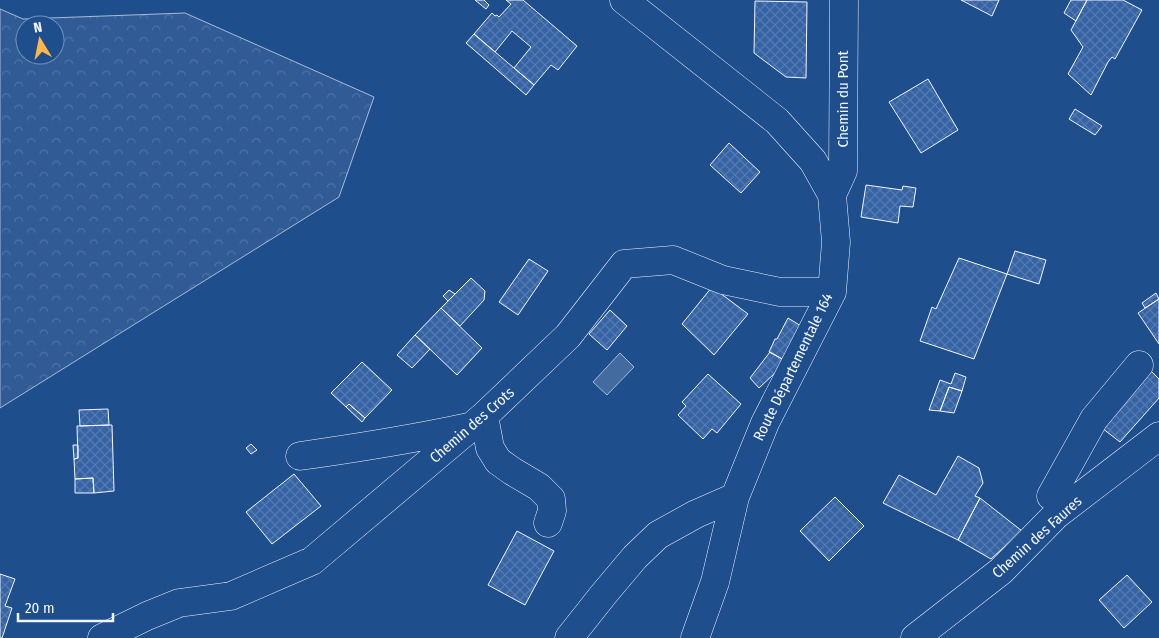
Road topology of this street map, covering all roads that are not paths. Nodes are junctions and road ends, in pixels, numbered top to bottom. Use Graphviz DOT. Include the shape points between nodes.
graph roads {
  1 [pos="624,0"];
  2 [pos="844,0"];
  3 [pos="832,195"];
  4 [pos="832,292"];
  5 [pos="1139,364"];
  6 [pos="478,421"];
  7 [pos="1159,436"];
  8 [pos="300,456"];
  9 [pos="1051,496"];
  10 [pos="735,497"];
  11 [pos="548,522"];
  12 [pos="102,638"];
  13 [pos="568,638"];
  14 [pos="695,638"];
  15 [pos="914,638"];
  1 -- 3 [label="street, Route Départementale 164" via="777,121 812,161"];
  2 -- 3 [label="street, Chemin du Pont" via="843,171"];
  3 -- 4 [label="street, Route Départementale 164" via="836,242"];
  4 -- 6 [label="street, Chemin des Crots" via="780,292 724,280 673,260 624,264 568,336"];
  4 -- 10 [label="street, Route Départementale 164" via="765,423"];
  5 -- 9 [label="street" via="1094,419"];
  6 -- 8 [label="street" via="416,439"];
  6 -- 11 [label="street" via="498,461 539,487 551,499 552,511"];
  6 -- 12 [label="street, Chemin des Crots" via="312,561 232,596 179,603"];
  7 -- 15 [label="street, Chemin des Faures" via="1056,515 1001,571"];
  10 -- 13 [label="street" via="658,535 635,557"];
  10 -- 14 [label="street, Route Départementale 164" via="716,582"];
}
